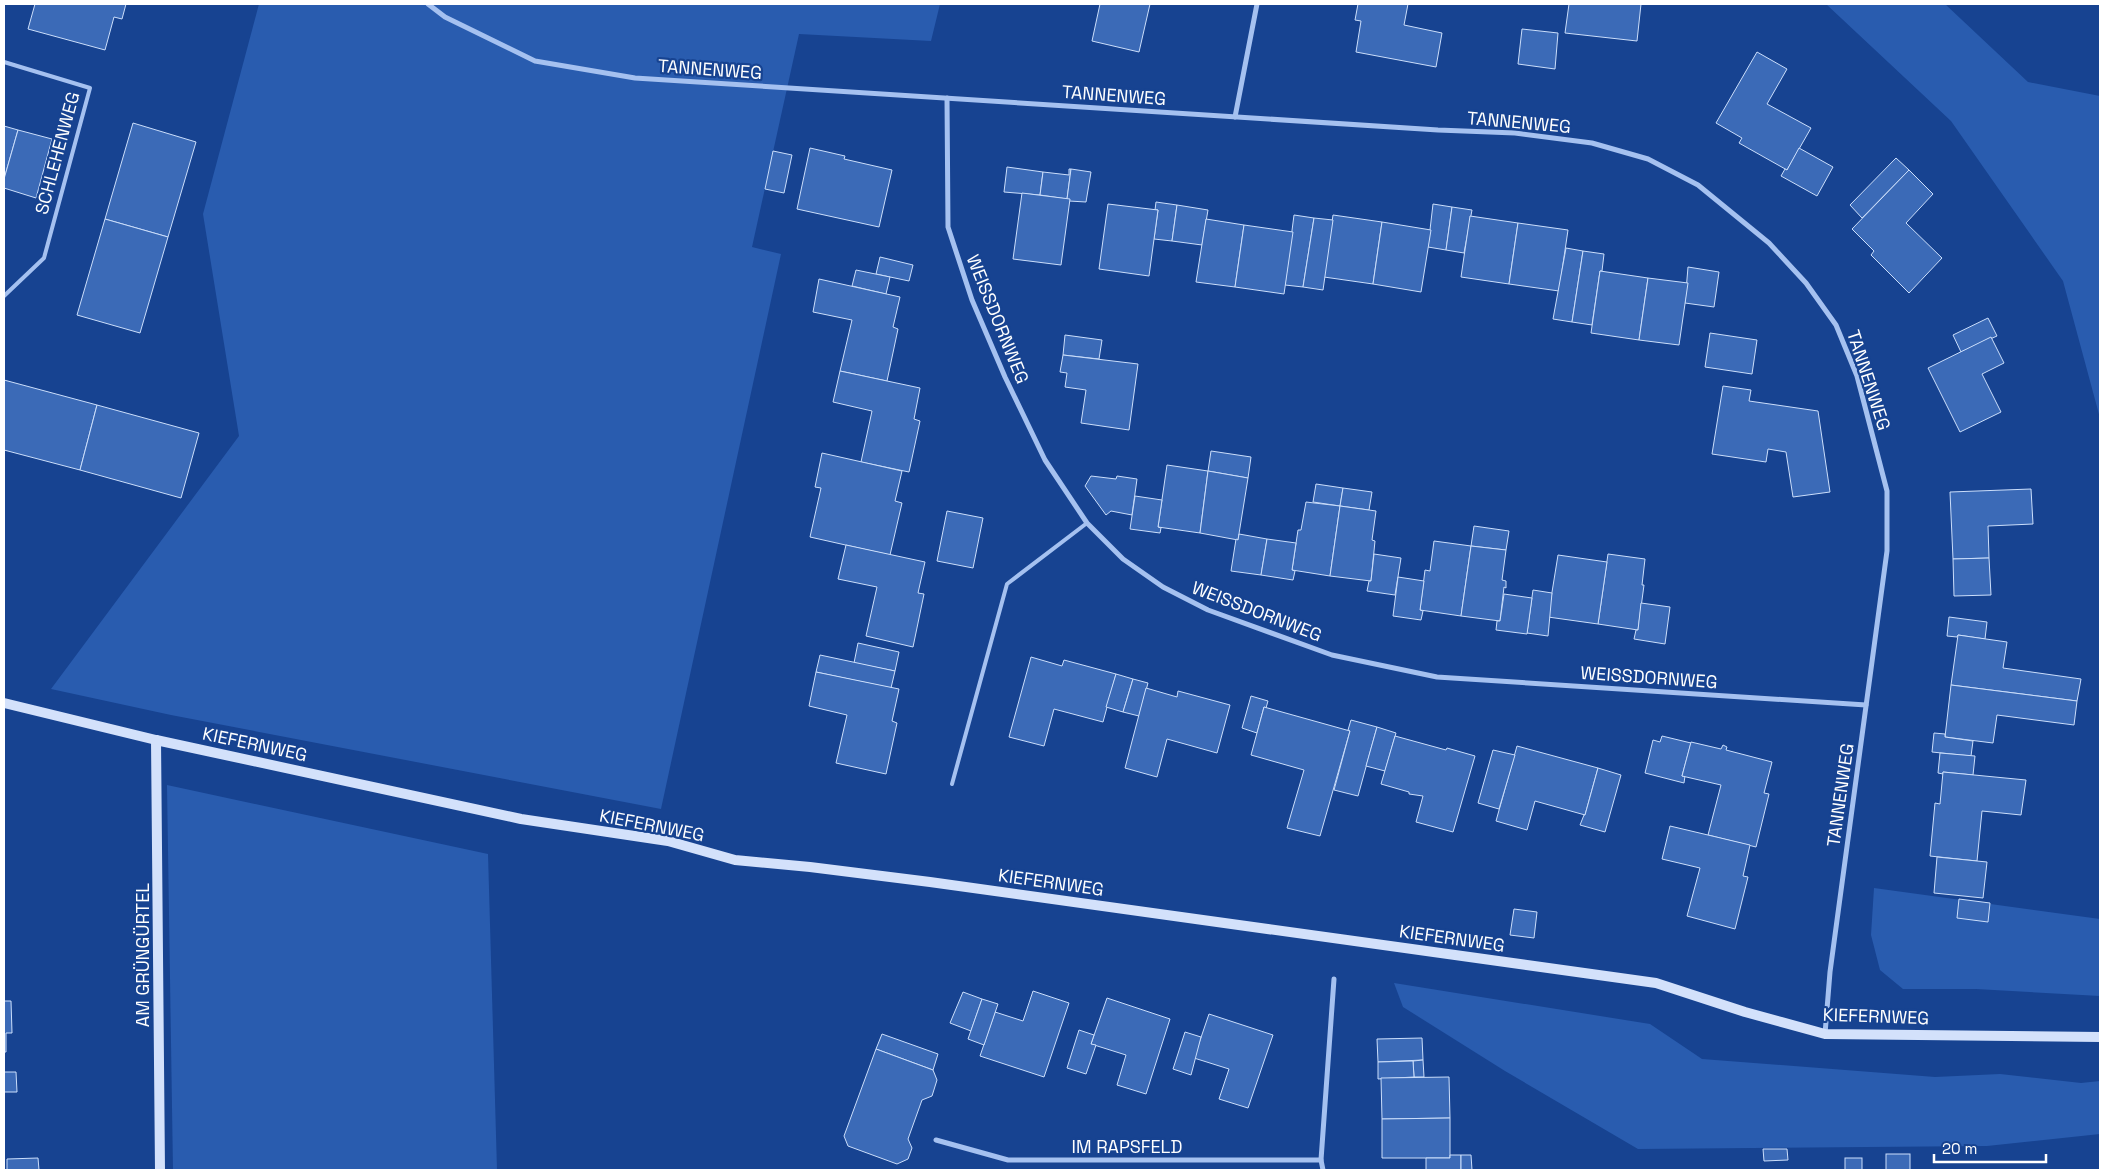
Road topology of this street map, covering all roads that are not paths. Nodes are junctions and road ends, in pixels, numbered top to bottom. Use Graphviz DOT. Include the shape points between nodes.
graph roads {
  1 [pos="428,4"];
  2 [pos="1257,4"];
  3 [pos="4,62"];
  4 [pos="947,98"];
  5 [pos="1234,117"];
  6 [pos="4,296"];
  7 [pos="1086,523"];
  8 [pos="4,703"];
  9 [pos="1866,705"];
  10 [pos="156,740"];
  11 [pos="952,784"];
  12 [pos="1334,979"];
  13 [pos="1825,1034"];
  14 [pos="2100,1037"];
  15 [pos="936,1140"];
  16 [pos="1321,1160"];
  17 [pos="160,1170"];
  18 [pos="1323,1170"];
  1 -- 4 [label="street, TANNENWEG" via="445,17 535,61 561,66 635,78"];
  2 -- 5 [label="street"];
  3 -- 6 [label="lane, SCHLEHENWEG" via="90,88 44,258"];
  4 -- 5 [label="street, TANNENWEG"];
  4 -- 7 [label="street, WEISSDORNWEG" via="948,227 972,300 1004,377 1045,460"];
  5 -- 9 [label="street, TANNENWEG" via="1515,133 1592,143 1648,159 1698,185 1769,243 1806,283 1836,325 1857,376 1887,490 1887,551"];
  7 -- 9 [label="street, WEISSDORNWEG" via="1123,559 1163,587 1208,610 1332,655 1437,676"];
  7 -- 11 [label="lane" via="1007,584"];
  8 -- 10 [label="street, KIEFERNWEG"];
  9 -- 13 [label="street, TANNENWEG" via="1830,972"];
  10 -- 13 [label="street, KIEFERNWEG" via="521,819 668,841 735,860 930,882 1656,983"];
  10 -- 17 [label="street, AM GRÜNGÜRTEL"];
  12 -- 16 [label="street"];
  13 -- 14 [label="street, KIEFERNWEG"];
  15 -- 16 [label="street, IM RAPSFELD" via="1008,1160"];
  16 -- 18 [label="street"];
}
